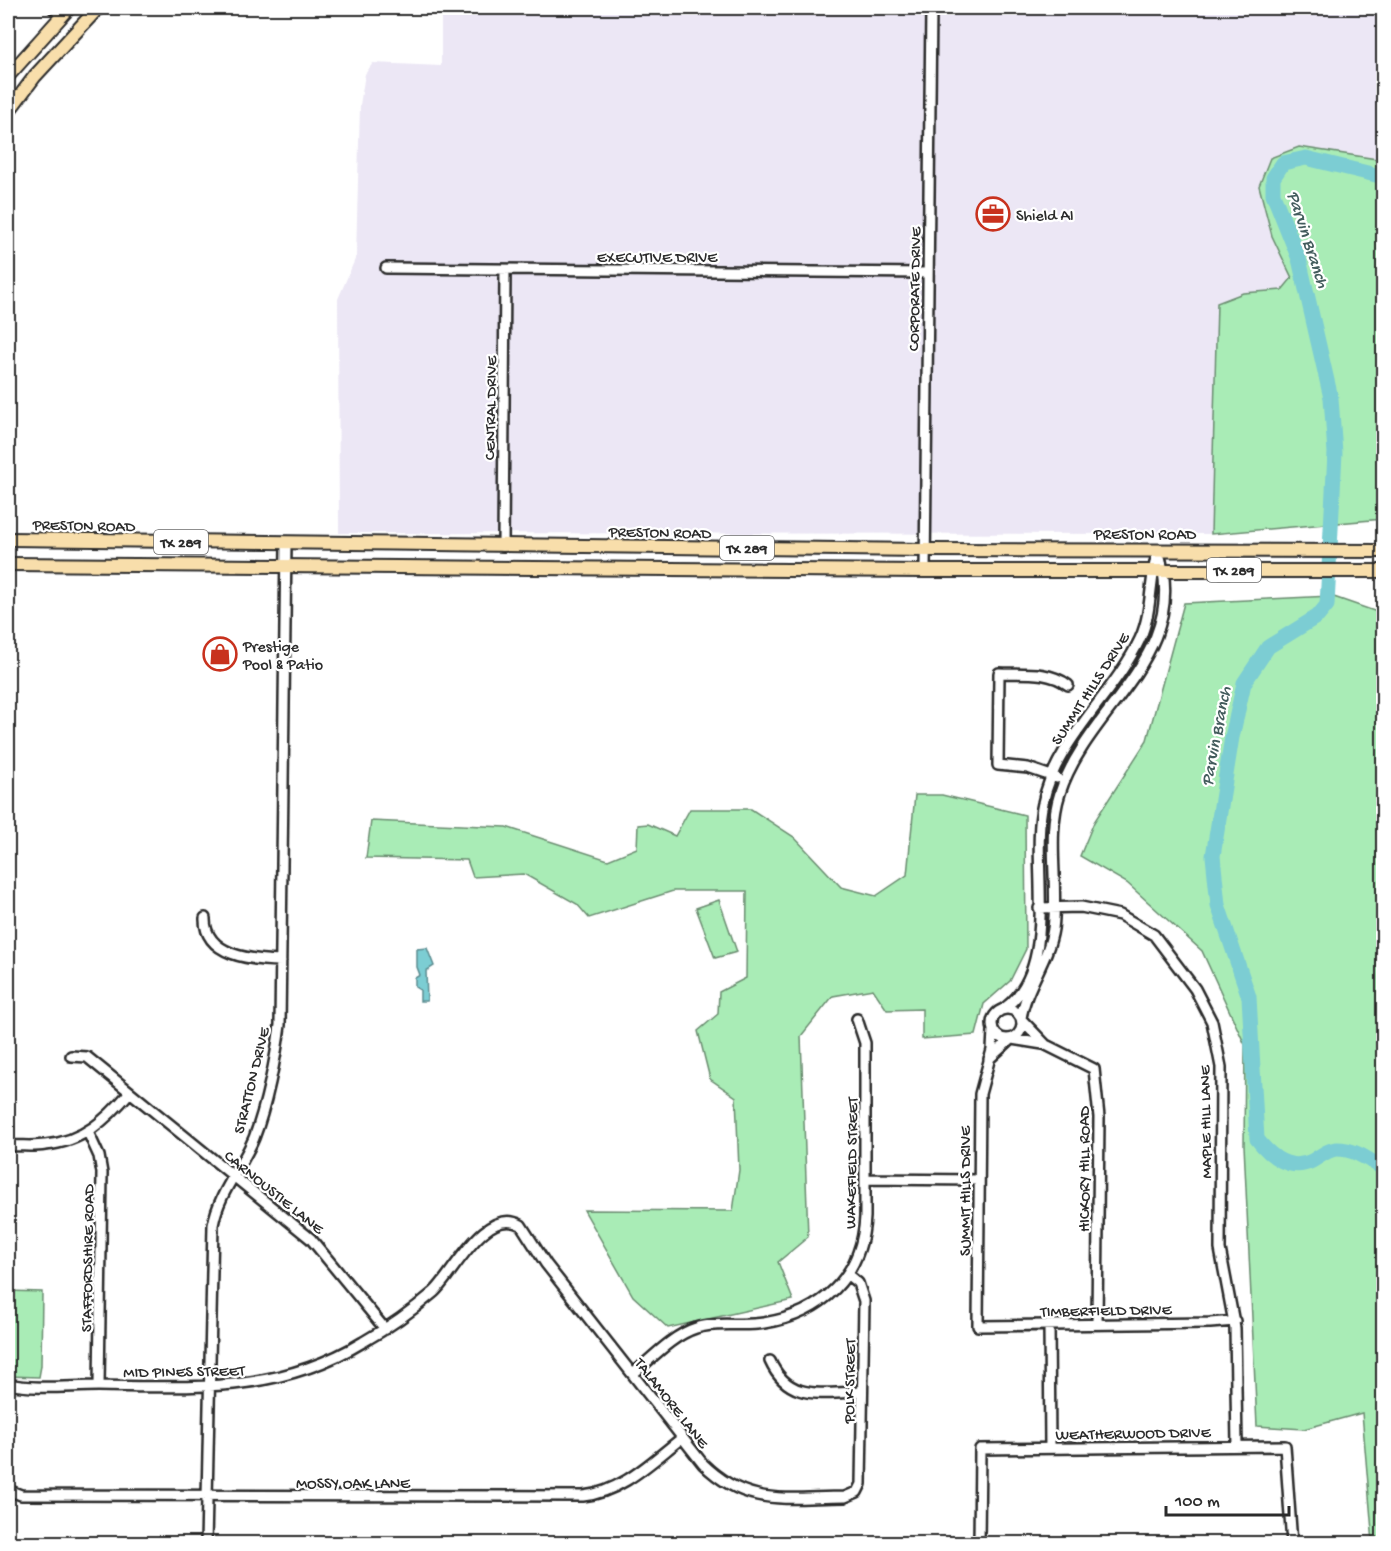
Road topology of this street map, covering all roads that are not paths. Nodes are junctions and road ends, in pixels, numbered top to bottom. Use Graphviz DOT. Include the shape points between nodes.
graph roads {
  1 [pos="98,8"];
  2 [pos="931,8"];
  3 [pos="61,10"];
  4 [pos="77,30"];
  5 [pos="8,76"];
  6 [pos="8,112"];
  7 [pos="386,268"];
  8 [pos="505,270"];
  9 [pos="928,273"];
  10 [pos="8,539"];
  11 [pos="286,543"];
  12 [pos="503,546"];
  13 [pos="649,547"];
  14 [pos="925,550"];
  15 [pos="1158,550"];
  16 [pos="1383,550"];
  17 [pos="8,564"];
  18 [pos="286,565"];
  19 [pos="490,566"];
  20 [pos="649,568"];
  21 [pos="1158,570"];
  22 [pos="925,571"];
  23 [pos="1383,571"];
  24 [pos="1068,685"];
  25 [pos="1052,776"];
  26 [pos="1064,782"];
  27 [pos="1054,907"];
  28 [pos="1040,908"];
  29 [pos="205,918"];
  30 [pos="281,961"];
  31 [pos="1002,1010"];
  32 [pos="857,1019"];
  33 [pos="1021,1019"];
  34 [pos="993,1030"];
  35 [pos="1012,1039"];
  36 [pos="1046,1045"];
  37 [pos="71,1056"];
  38 [pos="989,1059"];
  39 [pos="130,1092"];
  40 [pos="88,1132"];
  41 [pos="8,1146"];
  42 [pos="233,1176"];
  43 [pos="865,1179"];
  44 [pos="979,1180"];
  45 [pos="521,1225"];
  46 [pos="849,1275"];
  47 [pos="1234,1321"];
  48 [pos="1097,1324"];
  49 [pos="1049,1325"];
  50 [pos="978,1326"];
  51 [pos="385,1329"];
  52 [pos="770,1361"];
  53 [pos="633,1374"];
  54 [pos="8,1384"];
  55 [pos="99,1386"];
  56 [pos="210,1388"];
  57 [pos="862,1392"];
  58 [pos="682,1438"];
  59 [pos="1238,1446"];
  60 [pos="1050,1448"];
  61 [pos="8,1490"];
  62 [pos="857,1492"];
  63 [pos="207,1497"];
  64 [pos="206,1544"];
  65 [pos="979,1544"];
  66 [pos="1292,1544"];
  1 -- 4 [label="main road"];
  2 -- 9 [label="street, CORPORATE DRIVE"];
  3 -- 4 [label="main road"];
  3 -- 5 [label="main road"];
  4 -- 6 [label="main road"];
  7 -- 8 [label="street, EXECUTIVE DRIVE"];
  8 -- 9 [label="street, EXECUTIVE DRIVE"];
  8 -- 12 [label="street, CENTRAL DRIVE"];
  9 -- 14 [label="street, CORPORATE DRIVE"];
  10 -- 11 [label="main road, PRESTON ROAD / TX 289"];
  11 -- 12 [label="main road, PRESTON ROAD / TX 289"];
  11 -- 18 [label="street, STRATTON DRIVE"];
  12 -- 13 [label="main road, PRESTON ROAD / TX 289"];
  12 -- 19 [label="main road" via="502,555"];
  13 -- 14 [label="main road, PRESTON ROAD / TX 289"];
  13 -- 20 [label="main road"];
  14 -- 15 [label="main road, PRESTON ROAD / TX 289"];
  14 -- 22 [label="street, CORPORATE DRIVE"];
  15 -- 16 [label="main road, PRESTON ROAD / TX 289"];
  15 -- 21 [label="street, SUMMIT HILLS DRIVE"];
  17 -- 18 [label="main road, TX 289"];
  18 -- 19 [label="main road, TX 289"];
  18 -- 30 [label="street, STRATTON DRIVE"];
  19 -- 20 [label="main road, TX 289"];
  20 -- 22 [label="main road, TX 289"];
  21 -- 22 [label="main road, TX 289"];
  21 -- 23 [label="main road, TX 289"];
  21 -- 25 [label="street, SUMMIT HILLS DRIVE" via="1140,638"];
  21 -- 26 [label="street, SUMMIT HILLS DRIVE" via="1162,619 1151,648"];
  24 -- 25 [label="street" via="1044,674 999,673 998,765 1028,768"];
  25 -- 26 [label="street"];
  25 -- 28 [label="street, SUMMIT HILLS DRIVE" via="1040,829"];
  26 -- 27 [label="street, SUMMIT HILLS DRIVE" via="1054,822"];
  27 -- 28 [label="street, MAPLE HILL LANE"];
  27 -- 33 [label="street, SUMMIT HILLS DRIVE" via="1051,940 1025,996"];
  27 -- 47 [label="street, MAPLE HILL LANE" via="1081,907 1120,915 1154,935 1195,989 1212,1022 1221,1067 1220,1249"];
  28 -- 31 [label="street, SUMMIT HILLS DRIVE" via="1031,971 1017,998"];
  29 -- 30 [label="street" via="210,940 224,949 249,958"];
  30 -- 42 [label="street, STRATTON DRIVE" via="277,1048 254,1138"];
  31 -- 33 [label="street" via="1012,1010"];
  31 -- 34 [label="street" via="993,1018"];
  32 -- 43 [label="street, WAKEFIELD STREET" via="866,1043"];
  33 -- 35 [label="street" via="1021,1031"];
  33 -- 36 [label="street, HICKORY HILL ROAD"];
  34 -- 35 [label="street" via="1000,1038"];
  34 -- 38 [label="street, SUMMIT HILLS DRIVE"];
  35 -- 36 [label="street, HICKORY HILL ROAD"];
  35 -- 38 [label="street"];
  36 -- 48 [label="street, HICKORY HILL ROAD" via="1094,1069 1099,1117"];
  37 -- 39 [label="street, CARNOUSTIE LANE" via="87,1057"];
  38 -- 44 [label="street, SUMMIT HILLS DRIVE" via="980,1094"];
  39 -- 40 [label="street"];
  39 -- 42 [label="street, CARNOUSTIE LANE"];
  40 -- 41 [label="street" via="53,1144"];
  40 -- 55 [label="street, STAFFORDSHIRE ROAD" via="102,1173"];
  42 -- 51 [label="street, CARNOUSTIE LANE" via="316,1243"];
  42 -- 56 [label="street, STRATTON DRIVE" via="219,1200 213,1226"];
  43 -- 44 [label="street"];
  43 -- 46 [label="street, WAKEFIELD STREET" via="864,1236"];
  44 -- 50 [label="street, SUMMIT HILLS DRIVE"];
  45 -- 51 [label="street, MID PINES STREET" via="508,1222 478,1237 434,1292"];
  45 -- 53 [label="street, TALAMORE LANE" via="546,1264"];
  46 -- 53 [label="street, WAKEFIELD STREET" via="814,1305 786,1319 696,1328"];
  46 -- 57 [label="street, POLK STREET" via="858,1283 864,1301"];
  47 -- 48 [label="street, TIMBERFIELD DRIVE"];
  47 -- 59 [label="street, MAPLE HILL LANE"];
  48 -- 49 [label="street, TIMBERFIELD DRIVE"];
  49 -- 50 [label="street, TIMBERFIELD DRIVE"];
  49 -- 60 [label="street"];
  51 -- 56 [label="street, MID PINES STREET" via="306,1370 250,1384"];
  52 -- 57 [label="street" via="777,1376 792,1390"];
  53 -- 58 [label="street, TALAMORE LANE"];
  54 -- 55 [label="street, MID PINES STREET"];
  55 -- 56 [label="street, MID PINES STREET"];
  56 -- 63 [label="street, STRATTON DRIVE"];
  57 -- 62 [label="street, POLK STREET" via="861,1484"];
  58 -- 62 [label="street, TALAMORE LANE" via="716,1477 742,1492 783,1498 844,1497"];
  58 -- 63 [label="street, MOSSY OAK LANE" via="621,1484 598,1495"];
  59 -- 60 [label="street, WEATHERWOOD DRIVE"];
  59 -- 66 [label="street, WEATHERWOOD DRIVE" via="1285,1446"];
  60 -- 65 [label="street, WEATHERWOOD DRIVE" via="980,1449"];
  61 -- 63 [label="street, MOSSY OAK LANE" via="21,1496"];
  63 -- 64 [label="street, STRATTON DRIVE"];
}
